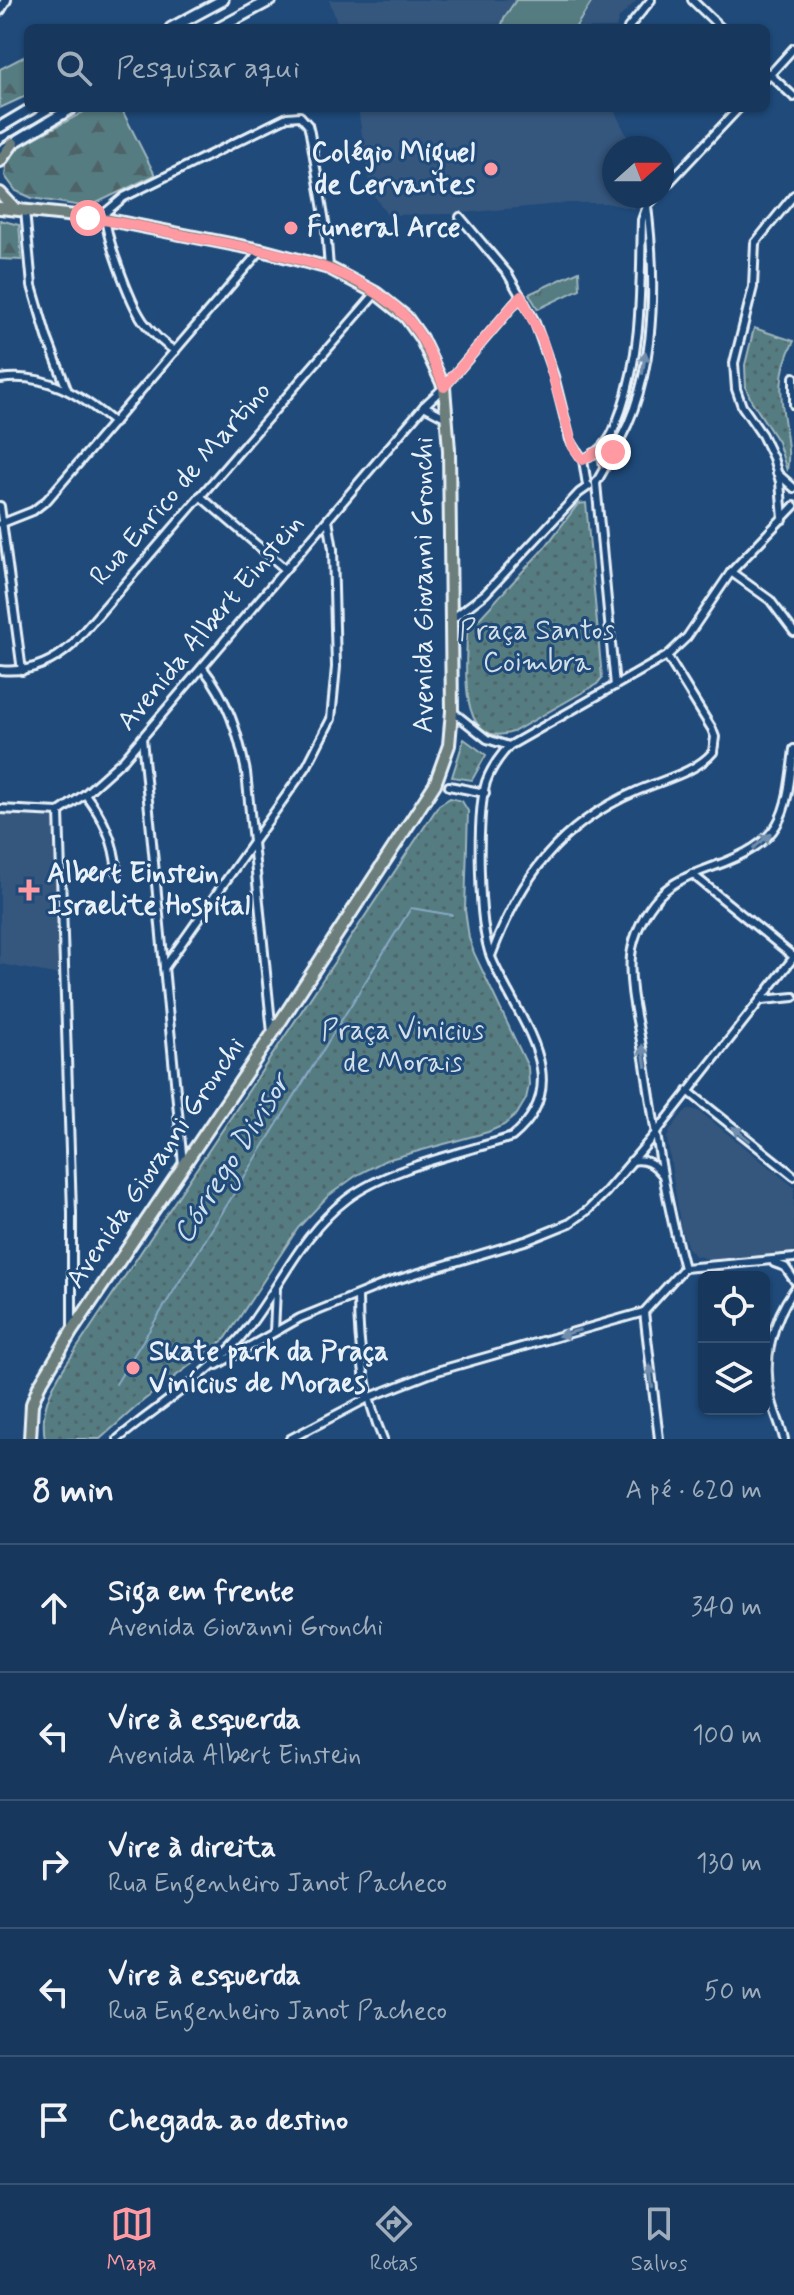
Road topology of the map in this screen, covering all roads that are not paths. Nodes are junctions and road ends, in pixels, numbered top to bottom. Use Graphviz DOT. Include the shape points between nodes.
graph roads {
  1 [pos="6,0"];
  2 [pos="223,0"];
  3 [pos="271,0"];
  4 [pos="651,0"];
  5 [pos="692,0"];
  6 [pos="0,10"];
  7 [pos="178,24"];
  8 [pos="226,24"];
  9 [pos="631,24"];
  10 [pos="711,24"];
  11 [pos="794,48"];
  12 [pos="770,72"];
  13 [pos="770,77"];
  14 [pos="794,97"];
  15 [pos="25,112"];
  16 [pos="65,112"];
  17 [pos="735,112"];
  18 [pos="0,127"];
  19 [pos="13,143"];
  20 [pos="0,151"];
  21 [pos="0,161"];
  22 [pos="674,177"];
  23 [pos="0,193"];
  24 [pos="794,195"];
  25 [pos="0,206"];
  26 [pos="646,208"];
  27 [pos="647,208"];
  28 [pos="20,210"];
  29 [pos="460,217"];
  30 [pos="104,219"];
  31 [pos="261,250"];
  32 [pos="329,268"];
  33 [pos="376,293"];
  34 [pos="521,296"];
  35 [pos="175,351"];
  36 [pos="794,377"];
  37 [pos="0,379"];
  38 [pos="444,387"];
  39 [pos="67,389"];
  40 [pos="794,405"];
  41 [pos="424,406"];
  42 [pos="447,418"];
  43 [pos="114,423"];
  44 [pos="599,453"];
  45 [pos="583,460"];
  46 [pos="605,463"];
  47 [pos="777,473"];
  48 [pos="596,483"];
  49 [pos="793,484"];
  50 [pos="587,485"];
  51 [pos="200,496"];
  52 [pos="0,506"];
  53 [pos="794,506"];
  54 [pos="328,519"];
  55 [pos="783,519"];
  56 [pos="1,524"];
  57 [pos="285,569"];
  58 [pos="731,572"];
  59 [pos="452,619"];
  60 [pos="794,632"];
  61 [pos="667,656"];
  62 [pos="203,668"];
  63 [pos="0,670"];
  64 [pos="22,671"];
  65 [pos="615,686"];
  66 [pos="452,711"];
  67 [pos="142,738"];
  68 [pos="509,746"];
  69 [pos="794,749"];
  70 [pos="449,786"];
  71 [pos="485,793"];
  72 [pos="85,794"];
  73 [pos="0,809"];
  74 [pos="59,812"];
  75 [pos="252,846"];
  76 [pos="117,872"];
  77 [pos="692,874"];
  78 [pos="490,956"];
  79 [pos="794,957"];
  80 [pos="164,968"];
  81 [pos="794,997"];
  82 [pos="761,1000"];
  83 [pos="273,1033"];
  84 [pos="688,1091"];
  85 [pos="651,1102"];
  86 [pos="669,1116"];
  87 [pos="656,1133"];
  88 [pos="631,1161"];
  89 [pos="183,1164"];
  90 [pos="662,1175"];
  91 [pos="794,1176"];
  92 [pos="794,1258"];
  93 [pos="767,1262"];
  94 [pos="684,1268"];
  95 [pos="794,1280"];
  96 [pos="276,1285"];
  97 [pos="794,1290"];
  98 [pos="358,1296"];
  99 [pos="644,1312"];
  100 [pos="72,1331"];
  101 [pos="274,1332"];
  102 [pos="211,1369"];
  103 [pos="370,1397"];
  104 [pos="30,1439"];
  105 [pos="118,1439"];
  106 [pos="290,1439"];
  107 [pos="383,1439"];
  108 [pos="659,1439"];
  109 [pos="786,1439"];
  1 -- 6 [label="street"];
  2 -- 7 [label="main road"];
  3 -- 8 [label="main road"];
  4 -- 9 [label="street"];
  5 -- 10 [label="street"];
  11 -- 12 [label="street"];
  13 -- 14 [label="street"];
  15 -- 18 [label="main road"];
  16 -- 19 [label="main road"];
  17 -- 22 [label="street"];
  19 -- 20 [label="main road"];
  19 -- 21 [label="main road"];
  23 -- 28 [label="main road"];
  24 -- 47 [label="street" via="755,243 753,287 734,363 742,406 768,447"];
  25 -- 28 [label="main road, Avenida Giovanni Gronchi"];
  26 -- 44 [label="street" via="633,370 614,434"];
  46 -- 27 [label="street, one-way" via="632,414 645,362 652,278"];
  28 -- 30 [label="main road, Avenida Giovanni Gronchi"];
  28 -- 39 [label="street" via="32,286"];
  29 -- 34 [label="street"];
  30 -- 31 [label="main road, Avenida Giovanni Gronchi"];
  30 -- 32 [label="street" via="124,197 274,123 300,116 310,133"];
  30 -- 35 [label="street" via="141,318"];
  31 -- 32 [label="main road, Avenida Giovanni Gronchi"];
  31 -- 35 [label="street"];
  32 -- 33 [label="main road, Avenida Giovanni Gronchi"];
  33 -- 38 [label="main road, Avenida Giovanni Gronchi" via="406,317"];
  33 -- 51 [label="street, Rua Enrico de Martino"];
  34 -- 38 [label="street, Avenida Albert Einstein"];
  34 -- 45 [label="street" via="543,342 570,440"];
  35 -- 43 [label="street"];
  36 -- 40 [label="street"];
  37 -- 39 [label="street" via="36,379"];
  38 -- 41 [label="street, Avenida Albert Einstein"];
  38 -- 42 [label="main road, Avenida Giovanni Gronchi"];
  39 -- 43 [label="street"];
  41 -- 42 [label="street"];
  41 -- 54 [label="street, Avenida Albert Einstein"];
  42 -- 59 [label="main road, Avenida Giovanni Gronchi"];
  43 -- 56 [label="street" via="47,500"];
  44 -- 45 [label="street"];
  44 -- 46 [label="street"];
  45 -- 50 [label="street"];
  46 -- 48 [label="street"];
  47 -- 49 [label="street"];
  47 -- 55 [label="street"];
  48 -- 50 [label="street"];
  48 -- 65 [label="street"];
  50 -- 59 [label="street" via="485,594"];
  51 -- 57 [label="street"];
  51 -- 64 [label="street, Rua Enrico de Martino" via="72,645 50,661"];
  52 -- 56 [label="street"];
  53 -- 55 [label="street"];
  54 -- 57 [label="street, Avenida Albert Einstein"];
  54 -- 75 [label="street" via="336,667 331,719 307,766"];
  55 -- 58 [label="street"];
  56 -- 64 [label="street"];
  57 -- 62 [label="street, Avenida Albert Einstein"];
  58 -- 60 [label="street" via="770,600"];
  58 -- 61 [label="street" via="687,637"];
  59 -- 66 [label="main road, Avenida Giovanni Gronchi"];
  61 -- 65 [label="street"];
  61 -- 78 [label="street" via="712,729 713,752 698,765 604,807 556,844 520,890"];
  62 -- 67 [label="street, Avenida Albert Einstein"];
  62 -- 75 [label="street" via="228,704 239,735"];
  63 -- 64 [label="street, Rua Enrico de Martino"];
  65 -- 68 [label="street"];
  66 -- 68 [label="street" via="487,739"];
  66 -- 83 [label="main road, Avenida Giovanni Gronchi" via="449,745 435,784"];
  67 -- 72 [label="street, Avenida Albert Einstein"];
  67 -- 80 [label="street"];
  68 -- 71 [label="street" via="494,765"];
  77 -- 69 [label="street, one-way" via="751,850 773,832 787,805"];
  70 -- 71 [label="street"];
  71 -- 78 [label="street" via="482,909"];
  72 -- 74 [label="street, Avenida Albert Einstein"];
  72 -- 76 [label="street" via="111,835"];
  73 -- 74 [label="street"];
  74 -- 100 [label="street"];
  75 -- 80 [label="street"];
  75 -- 83 [label="street"];
  77 -- 79 [label="street"];
  85 -- 77 [label="street, one-way" via="631,954 657,898"];
  78 -- 96 [label="street" via="540,1060 540,1097 530,1116 512,1137 379,1180 353,1194 323,1220"];
  79 -- 82 [label="street"];
  80 -- 89 [label="street"];
  81 -- 82 [label="street"];
  82 -- 84 [label="street"];
  83 -- 89 [label="main road, Avenida Giovanni Gronchi"];
  84 -- 86 [label="street"];
  91 -- 84 [label="street, one-way"];
  85 -- 86 [label="street"];
  85 -- 87 [label="street"];
  86 -- 87 [label="street"];
  87 -- 88 [label="street"];
  87 -- 90 [label="street"];
  88 -- 90 [label="street" via="646,1160"];
  88 -- 98 [label="street" via="597,1202 570,1223"];
  89 -- 100 [label="main road, Avenida Giovanni Gronchi"];
  90 -- 94 [label="street"];
  92 -- 93 [label="street"];
  93 -- 94 [label="street"];
  93 -- 95 [label="street" via="785,1267"];
  94 -- 99 [label="street"];
  96 -- 101 [label="street"];
  96 -- 102 [label="street" via="241,1337"];
  97 -- 109 [label="street" via="768,1353 771,1396"];
  98 -- 101 [label="street"];
  98 -- 103 [label="street"];
  99 -- 103 [label="street, one-way" via="437,1371"];
  108 -- 99 [label="street, one-way"];
  100 -- 104 [label="main road, Avenida Giovanni Gronchi" via="36,1395"];
  101 -- 102 [label="street"];
  102 -- 105 [label="street"];
  103 -- 106 [label="street"];
  103 -- 107 [label="street"];
}
